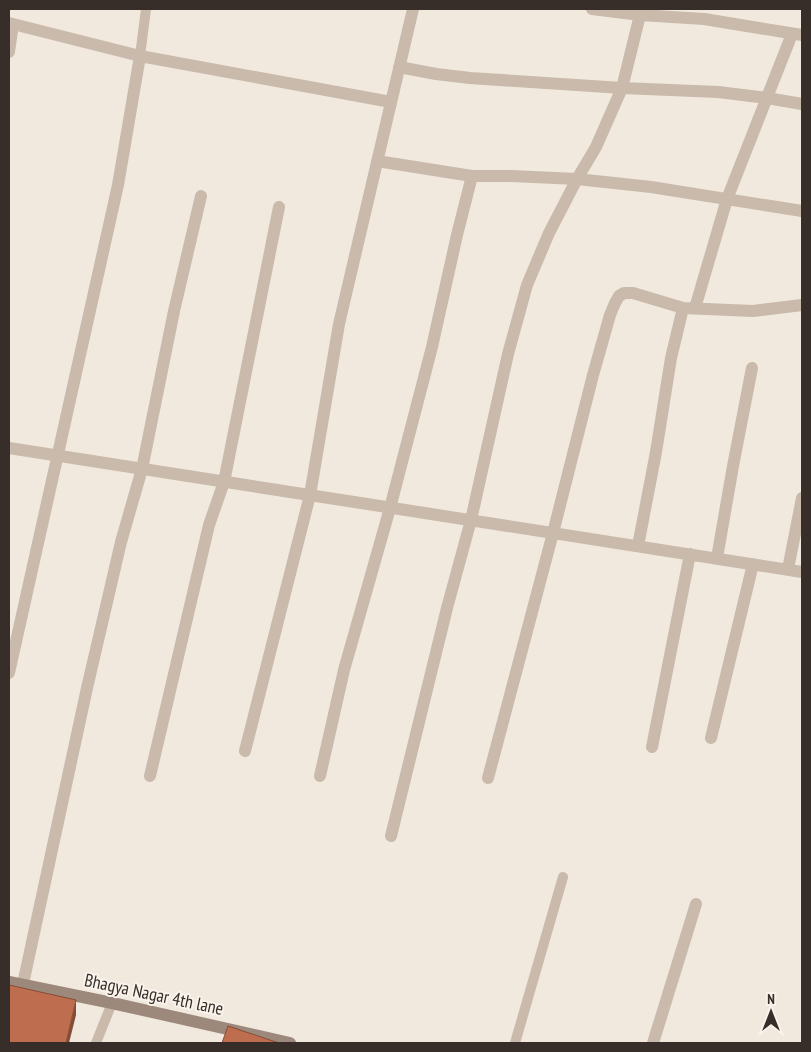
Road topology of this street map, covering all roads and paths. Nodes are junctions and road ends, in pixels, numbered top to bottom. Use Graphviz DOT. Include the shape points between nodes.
graph roads {
  1 [pos="146,9"];
  2 [pos="413,9"];
  3 [pos="592,9"];
  4 [pos="714,9"];
  5 [pos="640,15"];
  6 [pos="704,19"];
  7 [pos="11,24"];
  8 [pos="797,34"];
  9 [pos="9,52"];
  10 [pos="140,56"];
  11 [pos="399,67"];
  12 [pos="622,88"];
  13 [pos="767,98"];
  14 [pos="391,102"];
  15 [pos="802,104"];
  16 [pos="377,161"];
  17 [pos="472,176"];
  18 [pos="577,179"];
  19 [pos="201,196"];
  20 [pos="727,199"];
  21 [pos="278,207"];
  22 [pos="802,211"];
  23 [pos="802,305"];
  24 [pos="689,308"];
  25 [pos="752,368"];
  26 [pos="9,448"];
  27 [pos="57,456"];
  28 [pos="142,469"];
  29 [pos="224,482"];
  30 [pos="310,495"];
  31 [pos="802,498"];
  32 [pos="390,508"];
  33 [pos="471,520"];
  34 [pos="554,533"];
  35 [pos="638,546"];
  36 [pos="690,554"];
  37 [pos="717,558"];
  38 [pos="753,564"];
  39 [pos="788,569"];
  40 [pos="802,572"];
  41 [pos="9,673"];
  42 [pos="711,738"];
  43 [pos="652,747"];
  44 [pos="245,751"];
  45 [pos="150,776"];
  46 [pos="320,776"];
  47 [pos="488,778"];
  48 [pos="391,836"];
  49 [pos="563,877"];
  50 [pos="696,904"];
  51 [pos="9,982"];
  52 [pos="23,984"];
  53 [pos="112,1003"];
  54 [pos="96,1043"];
  55 [pos="290,1043"];
  56 [pos="515,1043"];
  57 [pos="653,1043"];
  1 -- 10 [label="lane"];
  2 -- 11 [label="street"];
  3 -- 5 [label="street"];
  4 -- 6 [label="street"];
  5 -- 6 [label="street"];
  5 -- 12 [label="street"];
  6 -- 8 [label="street"];
  7 -- 9 [label="street"];
  7 -- 10 [label="street"];
  8 -- 13 [label="street"];
  10 -- 14 [label="street"];
  10 -- 27 [label="street" via="118,185"];
  11 -- 12 [label="street" via="470,78"];
  11 -- 14 [label="street"];
  12 -- 13 [label="street" via="718,92"];
  12 -- 18 [label="street" via="596,147"];
  13 -- 15 [label="street"];
  13 -- 20 [label="street"];
  14 -- 16 [label="street"];
  16 -- 17 [label="street"];
  16 -- 30 [label="street" via="339,324"];
  17 -- 18 [label="street"];
  17 -- 32 [label="street"];
  18 -- 20 [label="street"];
  18 -- 33 [label="street" via="527,285"];
  19 -- 28 [label="street"];
  20 -- 22 [label="street"];
  20 -- 24 [label="street"];
  21 -- 29 [label="street"];
  23 -- 24 [label="street" via="753,311"];
  24 -- 34 [label="street" via="633,293 618,296 593,375"];
  24 -- 35 [label="street" via="671,358"];
  25 -- 37 [label="street"];
  26 -- 27 [label="street"];
  27 -- 28 [label="street"];
  27 -- 41 [label="street"];
  28 -- 29 [label="street"];
  28 -- 52 [label="street" via="121,542 87,688"];
  29 -- 30 [label="street"];
  29 -- 45 [label="street" via="210,525"];
  30 -- 32 [label="street"];
  30 -- 44 [label="street"];
  31 -- 39 [label="street"];
  32 -- 33 [label="street"];
  32 -- 46 [label="street" via="344,670"];
  33 -- 34 [label="street"];
  33 -- 48 [label="street"];
  34 -- 35 [label="street"];
  34 -- 47 [label="street"];
  35 -- 36 [label="street"];
  36 -- 37 [label="street"];
  36 -- 43 [label="street"];
  37 -- 38 [label="street"];
  38 -- 39 [label="street"];
  38 -- 42 [label="street"];
  39 -- 40 [label="street"];
  49 -- 56 [label="lane"];
  50 -- 57 [label="street"];
  51 -- 52 [label="main road, Bhagya Nagar 4th lane"];
  52 -- 53 [label="main road, Bhagya Nagar 4th lane"];
  53 -- 54 [label="lane"];
  53 -- 55 [label="main road, Bhagya Nagar 4th lane"];
}
